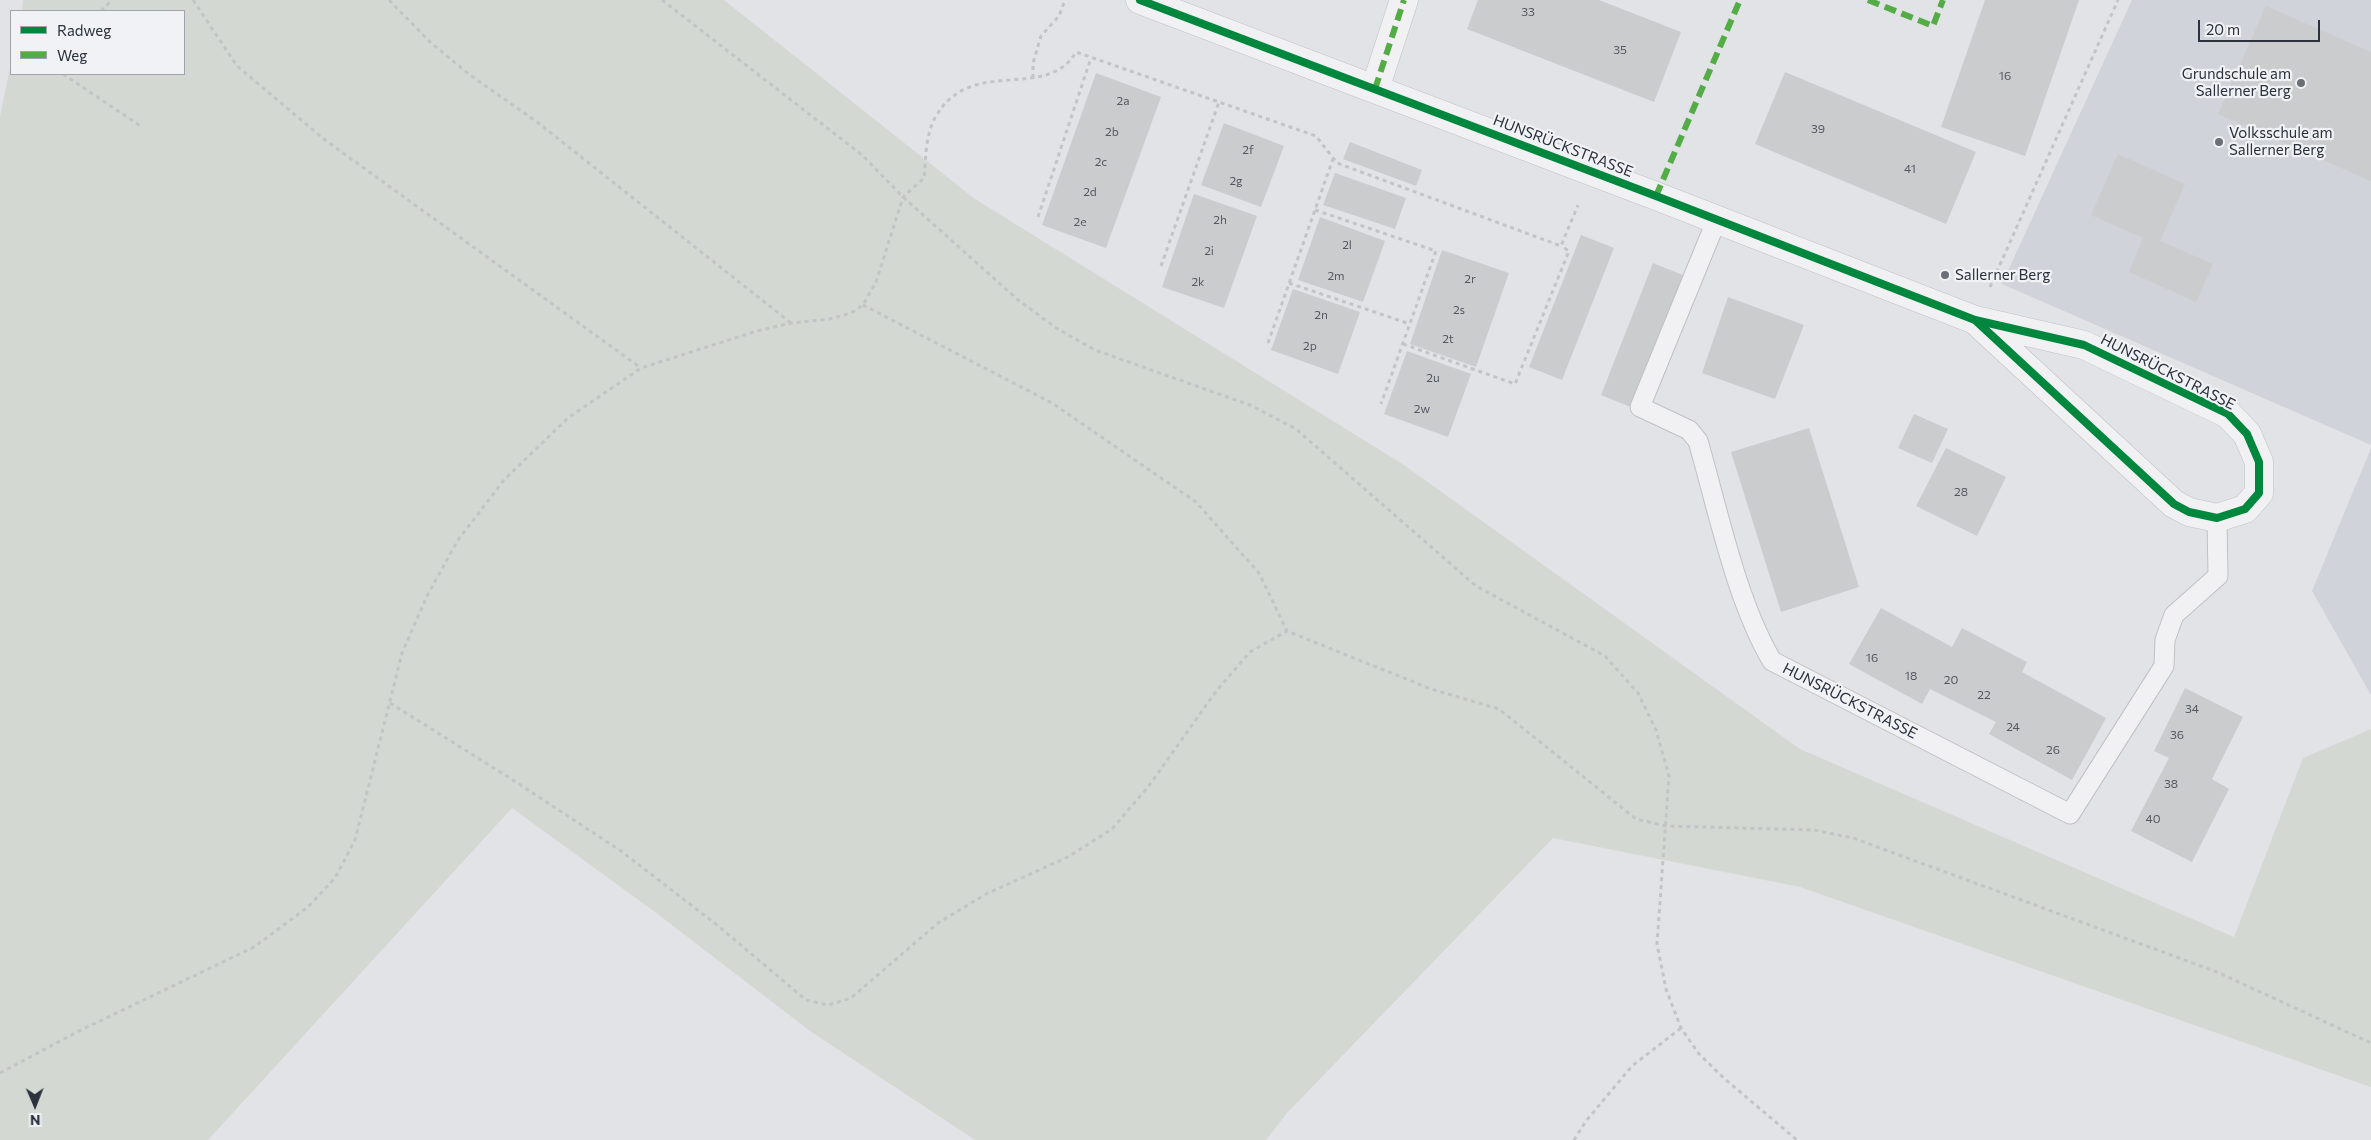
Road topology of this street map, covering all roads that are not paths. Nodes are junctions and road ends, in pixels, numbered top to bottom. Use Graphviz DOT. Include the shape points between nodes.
graph roads {
  1 [pos="1140,0"];
  2 [pos="1404,0"];
  3 [pos="1375,89"];
  4 [pos="1717,219"];
  5 [pos="1975,320"];
  6 [pos="2217,518"];
  1 -- 3 [label="street, HUNSRÜCKSTRASSE"];
  2 -- 3 [label="street"];
  3 -- 4 [label="street, HUNSRÜCKSTRASSE"];
  4 -- 5 [label="street, HUNSRÜCKSTRASSE"];
  4 -- 6 [label="lane, HUNSRÜCKSTRASSE" via="1640,407 1689,430 1698,441 1743,596 1762,645 1772,661 2070,814 2164,666 2165,640 2174,615 2218,576"];
  5 -- 6 [label="street, HUNSRÜCKSTRASSE" via="2174,504 2189,512"];
  5 -- 6 [label="street, HUNSRÜCKSTRASSE" via="2084,345 2228,414 2247,434 2259,462 2259,493 2245,509"];
}
